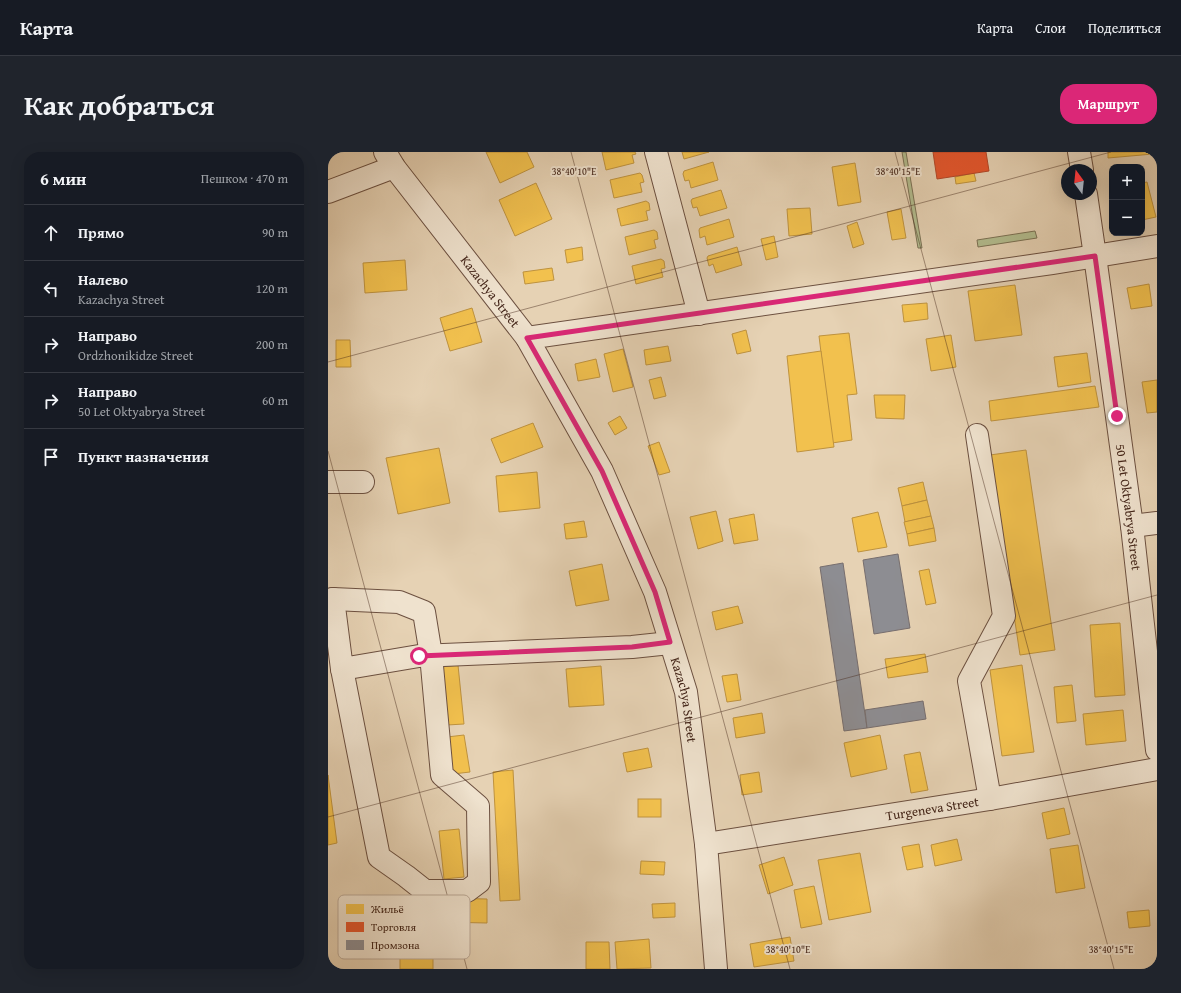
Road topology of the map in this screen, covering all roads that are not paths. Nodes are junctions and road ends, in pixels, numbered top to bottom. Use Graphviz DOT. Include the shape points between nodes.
graph roads {
  1 [pos="656,152"];
  2 [pos="1079,152"];
  3 [pos="390,159"];
  4 [pos="1081,164"];
  5 [pos="328,192"];
  6 [pos="1087,200"];
  7 [pos="1157,246"];
  8 [pos="1095,256"];
  9 [pos="699,314"];
  10 [pos="527,338"];
  11 [pos="977,435"];
  12 [pos="328,482"];
  13 [pos="363,482"];
  14 [pos="1157,522"];
  15 [pos="1132,526"];
  16 [pos="331,600"];
  17 [pos="670,642"];
  18 [pos="431,655"];
  19 [pos="342,669"];
  20 [pos="1157,750"];
  21 [pos="1157,769"];
  22 [pos="990,799"];
  23 [pos="706,844"];
  24 [pos="716,969"];
  1 -- 9 [label="street"];
  2 -- 4 [label="street"];
  3 -- 5 [label="street"];
  3 -- 10 [label="street, Kazachya Street"];
  6 -- 8 [label="street, 50 Let Oktyabrya Street"];
  7 -- 8 [label="street"];
  8 -- 9 [label="street"];
  8 -- 15 [label="street, 50 Let Oktyabrya Street"];
  9 -- 10 [label="street"];
  10 -- 17 [label="street, Kazachya Street" via="602,471 655,592"];
  11 -- 22 [label="street" via="1004,616 969,681"];
  12 -- 13 [label="street"];
  14 -- 15 [label="street"];
  15 -- 20 [label="street, 50 Let Oktyabrya Street"];
  16 -- 18 [label="street" via="399,602 424,612"];
  16 -- 19 [label="street"];
  17 -- 18 [label="street" via="632,647"];
  17 -- 23 [label="street, Kazachya Street" via="686,692"];
  18 -- 19 [label="street"];
  18 -- 19 [label="street" via="442,775 478,806 479,882 467,891 425,891 379,857"];
  21 -- 22 [label="street, Turgeneva Street"];
  22 -- 23 [label="street, Turgeneva Street"];
  23 -- 24 [label="street, Kazachya Street"];
}
